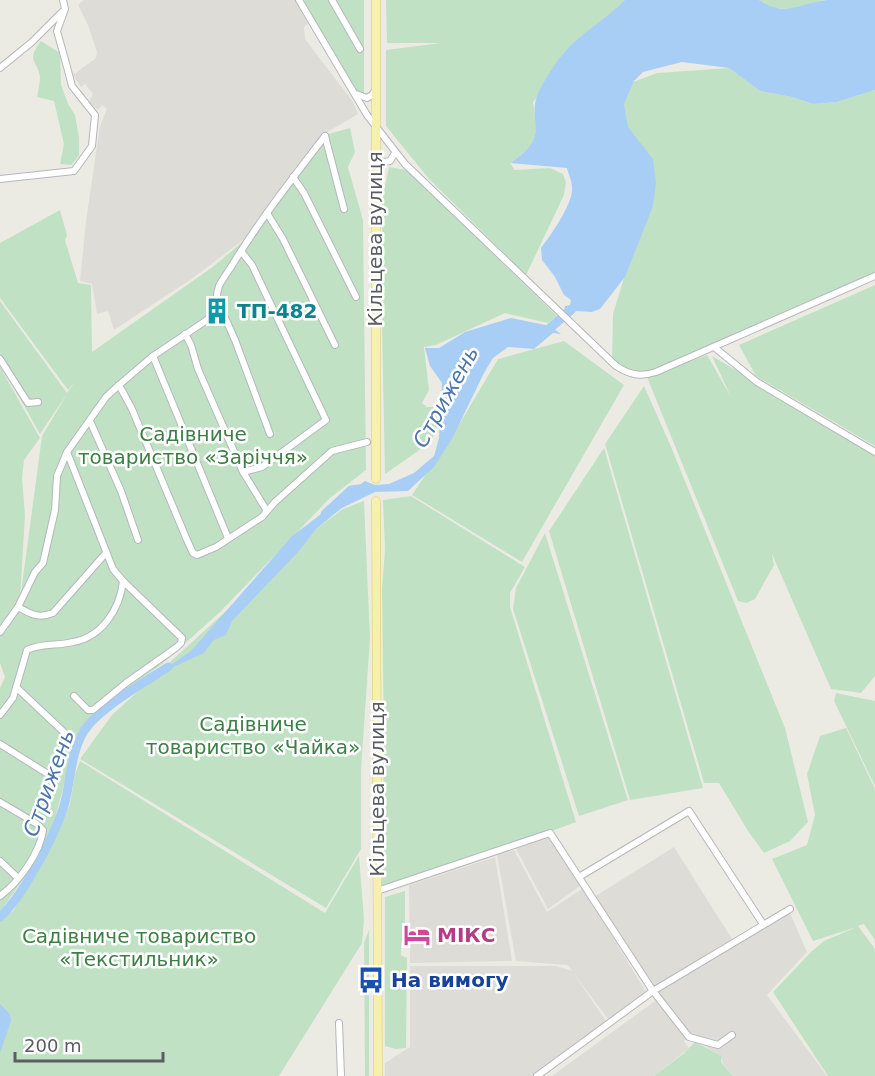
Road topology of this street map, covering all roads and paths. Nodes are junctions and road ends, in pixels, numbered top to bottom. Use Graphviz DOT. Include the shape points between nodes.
graph roads {
  1 [pos="63,0"];
  2 [pos="299,0"];
  3 [pos="332,0"];
  4 [pos="376,0"];
  5 [pos="65,9"];
  6 [pos="360,49"];
  7 [pos="0,68"];
  8 [pos="376,85"];
  9 [pos="354,94"];
  10 [pos="375,124"];
  11 [pos="395,153"];
  12 [pos="375,159"];
  13 [pos="390,161"];
  14 [pos="405,164"];
  15 [pos="293,177"];
  16 [pos="0,179"];
  17 [pos="344,209"];
  18 [pos="267,213"];
  19 [pos="241,251"];
  20 [pos="875,276"];
  21 [pos="356,297"];
  22 [pos="218,302"];
  23 [pos="185,334"];
  24 [pos="335,345"];
  25 [pos="714,347"];
  26 [pos="153,356"];
  27 [pos="0,359"];
  28 [pos="119,385"];
  29 [pos="38,402"];
  30 [pos="90,421"];
  31 [pos="270,434"];
  32 [pos="367,442"];
  33 [pos="67,452"];
  34 [pos="875,452"];
  35 [pos="243,472"];
  36 [pos="376,479"];
  37 [pos="376,501"];
  38 [pos="267,511"];
  39 [pos="228,538"];
  40 [pos="138,540"];
  41 [pos="106,553"];
  42 [pos="123,581"];
  43 [pos="18,607"];
  44 [pos="0,632"];
  45 [pos="16,687"];
  46 [pos="74,696"];
  47 [pos="0,715"];
  48 [pos="69,737"];
  49 [pos="0,744"];
  50 [pos="51,776"];
  51 [pos="0,802"];
  52 [pos="0,861"];
  53 [pos="579,877"];
  54 [pos="18,878"];
  55 [pos="377,891"];
  56 [pos="0,896"];
  57 [pos="790,909"];
  58 [pos="763,924"];
  59 [pos="653,992"];
  60 [pos="339,1023"];
  61 [pos="732,1035"];
  62 [pos="341,1076"];
  63 [pos="378,1076"];
  64 [pos="537,1076"];
  1 -- 5 [label="street"];
  2 -- 9 [label="street"];
  3 -- 6 [label="street"];
  4 -- 8 [label="main road, Кільцева вулиця"];
  5 -- 7 [label="street"];
  5 -- 16 [label="street" via="57,31 72,86 95,115 93,146 74,171"];
  8 -- 9 [label="street" via="369,97"];
  8 -- 10 [label="main road, Кільцева вулиця"];
  9 -- 10 [label="street"];
  10 -- 11 [label="street"];
  10 -- 12 [label="main road, Кільцева вулиця"];
  11 -- 13 [label="street"];
  11 -- 14 [label="street"];
  12 -- 13 [label="street"];
  12 -- 36 [label="main road, Кільцева вулиця"];
  13 -- 14 [label="street"];
  14 -- 25 [label="street" via="616,366 629,374 646,375"];
  15 -- 17 [label="street" via="325,136"];
  15 -- 18 [label="street"];
  15 -- 21 [label="street"];
  18 -- 19 [label="street"];
  18 -- 24 [label="street"];
  19 -- 22 [label="street" via="219,287"];
  19 -- 35 [label="street" via="252,265 326,420 262,467"];
  20 -- 25 [label="street"];
  22 -- 23 [label="street" via="207,320"];
  22 -- 31 [label="street"];
  23 -- 26 [label="street"];
  23 -- 35 [label="street"];
  25 -- 34 [label="street" via="757,382"];
  26 -- 28 [label="street"];
  26 -- 39 [label="street"];
  27 -- 29 [label="street" via="28,403"];
  28 -- 30 [label="street"];
  28 -- 39 [label="street" via="193,553 216,548"];
  30 -- 33 [label="street"];
  30 -- 40 [label="street"];
  32 -- 38 [label="street" via="332,451"];
  33 -- 41 [label="street"];
  33 -- 43 [label="street" via="57,476 55,510 43,563"];
  35 -- 38 [label="street"];
  37 -- 55 [label="main road, Кільцева вулиця"];
  38 -- 39 [label="street"];
  41 -- 42 [label="street"];
  41 -- 43 [label="street" via="52,613 42,617"];
  42 -- 45 [label="street" via="108,622 85,639 27,650"];
  42 -- 46 [label="street" via="182,638 181,643 93,710"];
  43 -- 44 [label="street"];
  45 -- 47 [label="street"];
  45 -- 48 [label="street"];
  49 -- 50 [label="street"];
  51 -- 54 [label="street" via="43,830 33,857"];
  52 -- 54 [label="street"];
  53 -- 55 [label="street" via="550,833"];
  53 -- 58 [label="street" via="689,811"];
  53 -- 59 [label="street"];
  54 -- 56 [label="street"];
  55 -- 63 [label="main road, Кільцева вулиця"];
  57 -- 58 [label="street"];
  58 -- 59 [label="street"];
  59 -- 61 [label="street" via="689,1036 718,1045"];
  59 -- 64 [label="street"];
  60 -- 62 [label="street"];
}
